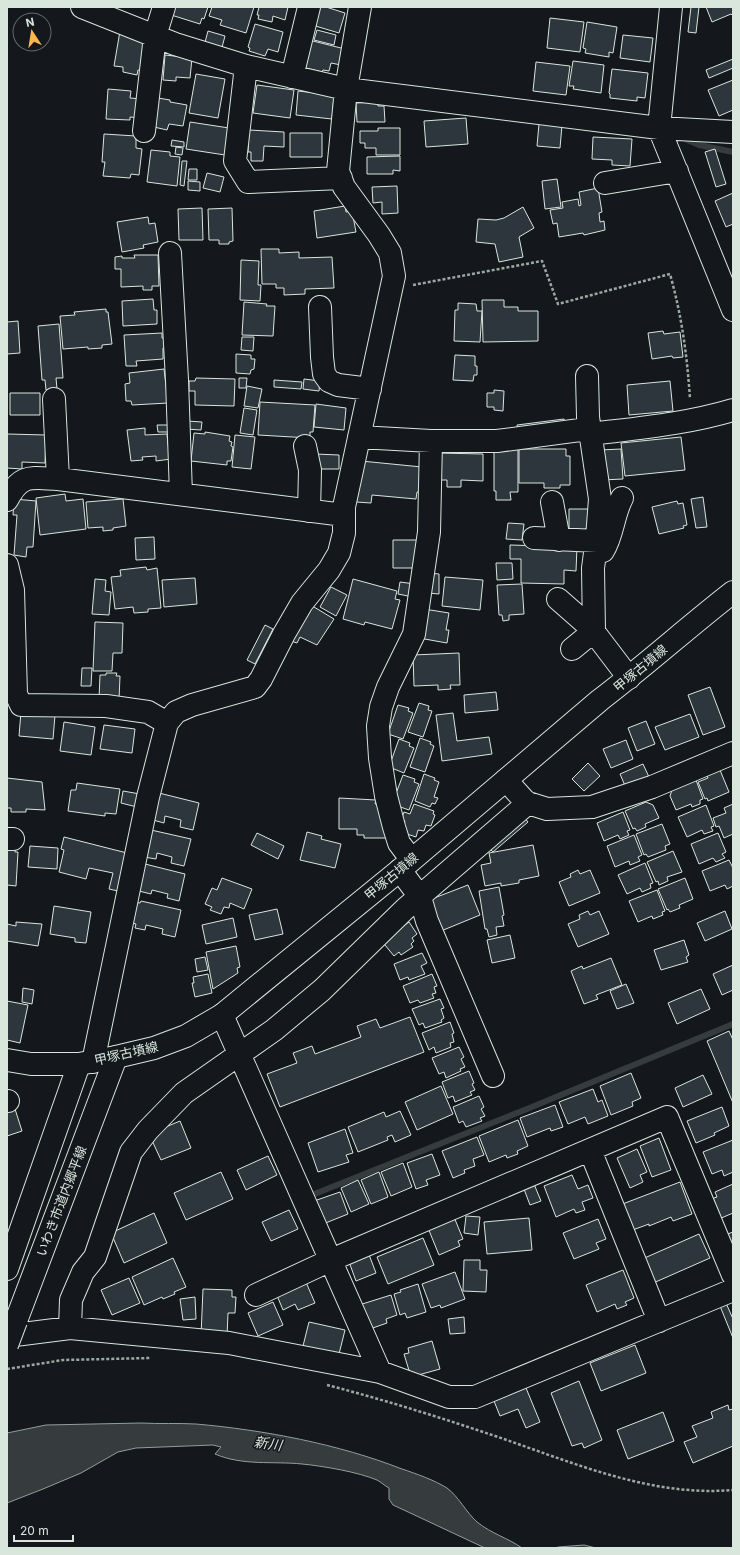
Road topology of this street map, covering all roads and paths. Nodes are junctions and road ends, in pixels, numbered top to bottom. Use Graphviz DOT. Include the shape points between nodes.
graph roads {
  1 [pos="82,7"];
  2 [pos="164,7"];
  3 [pos="310,7"];
  4 [pos="360,7"];
  5 [pos="671,7"];
  6 [pos="155,36"];
  7 [pos="246,66"];
  8 [pos="292,77"];
  9 [pos="346,89"];
  10 [pos="659,128"];
  11 [pos="144,131"];
  12 [pos="733,132"];
  13 [pos="677,171"];
  14 [pos="341,178"];
  15 [pos="605,183"];
  16 [pos="170,253"];
  17 [pos="392,289"];
  18 [pos="320,306"];
  19 [pos="733,310"];
  20 [pos="587,376"];
  21 [pos="370,389"];
  22 [pos="54,399"];
  23 [pos="733,410"];
  24 [pos="684,422"];
  25 [pos="591,434"];
  26 [pos="359,437"];
  27 [pos="431,441"];
  28 [pos="305,446"];
  29 [pos="58,480"];
  30 [pos="181,494"];
  31 [pos="622,498"];
  32 [pos="7,500"];
  33 [pos="552,502"];
  34 [pos="309,511"];
  35 [pos="344,515"];
  36 [pos="534,538"];
  37 [pos="559,540"];
  38 [pos="596,549"];
  39 [pos="8,571"];
  40 [pos="733,592"];
  41 [pos="558,599"];
  42 [pos="594,631"];
  43 [pos="572,649"];
  44 [pos="629,678"];
  45 [pos="167,723"];
  46 [pos="733,753"];
  47 [pos="506,780"];
  48 [pos="528,803"];
  49 [pos="406,864"];
  50 [pos="420,897"];
  51 [pos="222,1015"];
  52 [pos="239,1053"];
  53 [pos="116,1057"];
  54 [pos="7,1060"];
  55 [pos="86,1063"];
  56 [pos="493,1076"];
  57 [pos="590,1150"];
  58 [pos="9,1251"];
  59 [pos="331,1260"];
  60 [pos="733,1275"];
  61 [pos="733,1290"];
  62 [pos="256,1295"];
  63 [pos="659,1321"];
  64 [pos="70,1328"];
  65 [pos="11,1329"];
  66 [pos="7,1345"];
  67 [pos="153,1358"];
  68 [pos="7,1369"];
  69 [pos="380,1372"];
  70 [pos="324,1384"];
  71 [pos="733,1490"];
  1 -- 6 [label="street"];
  2 -- 6 [label="street"];
  3 -- 8 [label="street"];
  4 -- 9 [label="street"];
  5 -- 10 [label="street"];
  6 -- 7 [label="street"];
  6 -- 11 [label="street"];
  7 -- 8 [label="street"];
  7 -- 14 [label="street" via="236,161 248,182"];
  8 -- 9 [label="street"];
  9 -- 10 [label="street"];
  9 -- 14 [label="street" via="338,171"];
  10 -- 12 [label="street"];
  10 -- 13 [label="street"];
  13 -- 15 [label="street"];
  13 -- 19 [label="street"];
  14 -- 17 [label="street" via="390,253 394,276"];
  16 -- 30 [label="street"];
  17 -- 21 [label="street"];
  17 -- 24 [label="path" via="542,261 558,304 670,274 680,311 688,364 690,411"];
  18 -- 21 [label="street" via="324,374 338,385"];
  20 -- 25 [label="street"];
  21 -- 26 [label="street"];
  22 -- 29 [label="street"];
  23 -- 24 [label="street" via="705,419"];
  24 -- 25 [label="street"];
  25 -- 27 [label="street" via="580,430 497,441"];
  25 -- 38 [label="street" via="600,499"];
  26 -- 27 [label="street"];
  26 -- 35 [label="street"];
  27 -- 49 [label="street" via="429,532 414,634 388,688 378,726 386,796"];
  28 -- 34 [label="street" via="310,470"];
  29 -- 30 [label="street"];
  29 -- 32 [label="street" via="32,478 21,481"];
  30 -- 34 [label="street"];
  31 -- 38 [label="street" via="603,550"];
  33 -- 37 [label="street"];
  34 -- 35 [label="street"];
  35 -- 45 [label="street" via="344,533 339,553 329,570 302,603 261,680 255,687 176,712"];
  36 -- 37 [label="street"];
  37 -- 38 [label="street"];
  38 -- 42 [label="street"];
  39 -- 45 [label="street" via="13,590 16,694 21,705 106,706 148,712"];
  40 -- 44 [label="street, 甲塚古墳線"];
  41 -- 42 [label="street"];
  42 -- 43 [label="street"];
  42 -- 44 [label="street"];
  44 -- 47 [label="street, 甲塚古墳線"];
  45 -- 55 [label="street, いわき市道内郷平線"];
  46 -- 48 [label="street" via="652,787 592,807 547,809"];
  47 -- 48 [label="street"];
  47 -- 49 [label="street, 甲塚古墳線"];
  48 -- 50 [label="street"];
  49 -- 50 [label="street"];
  49 -- 51 [label="street, 甲塚古墳線"];
  50 -- 52 [label="street" via="322,990 274,1030"];
  50 -- 56 [label="street" via="427,921"];
  51 -- 52 [label="street"];
  51 -- 53 [label="street, 甲塚古墳線" via="186,1036 154,1048"];
  52 -- 59 [label="street"];
  52 -- 64 [label="street" via="184,1093 148,1130 131,1152 95,1257 83,1272 71,1300"];
  53 -- 55 [label="street, 甲塚古墳線"];
  53 -- 65 [label="street, いわき市道内郷平線"];
  54 -- 55 [label="street, 甲塚古墳線" via="32,1064"];
  55 -- 58 [label="street, いわき市道内郷平線"];
  57 -- 59 [label="street"];
  57 -- 60 [label="street" via="667,1117"];
  57 -- 63 [label="street"];
  59 -- 62 [label="street"];
  59 -- 69 [label="street"];
  61 -- 63 [label="street"];
  63 -- 69 [label="street" via="475,1397 449,1397"];
  64 -- 65 [label="street"];
  64 -- 69 [label="street" via="228,1343"];
  65 -- 66 [label="street, いわき市道内郷平線, bridge"];
  67 -- 68 [label="path" via="63,1360"];
  70 -- 71 [label="path" via="398,1404 576,1465 631,1481 675,1489"];
}
